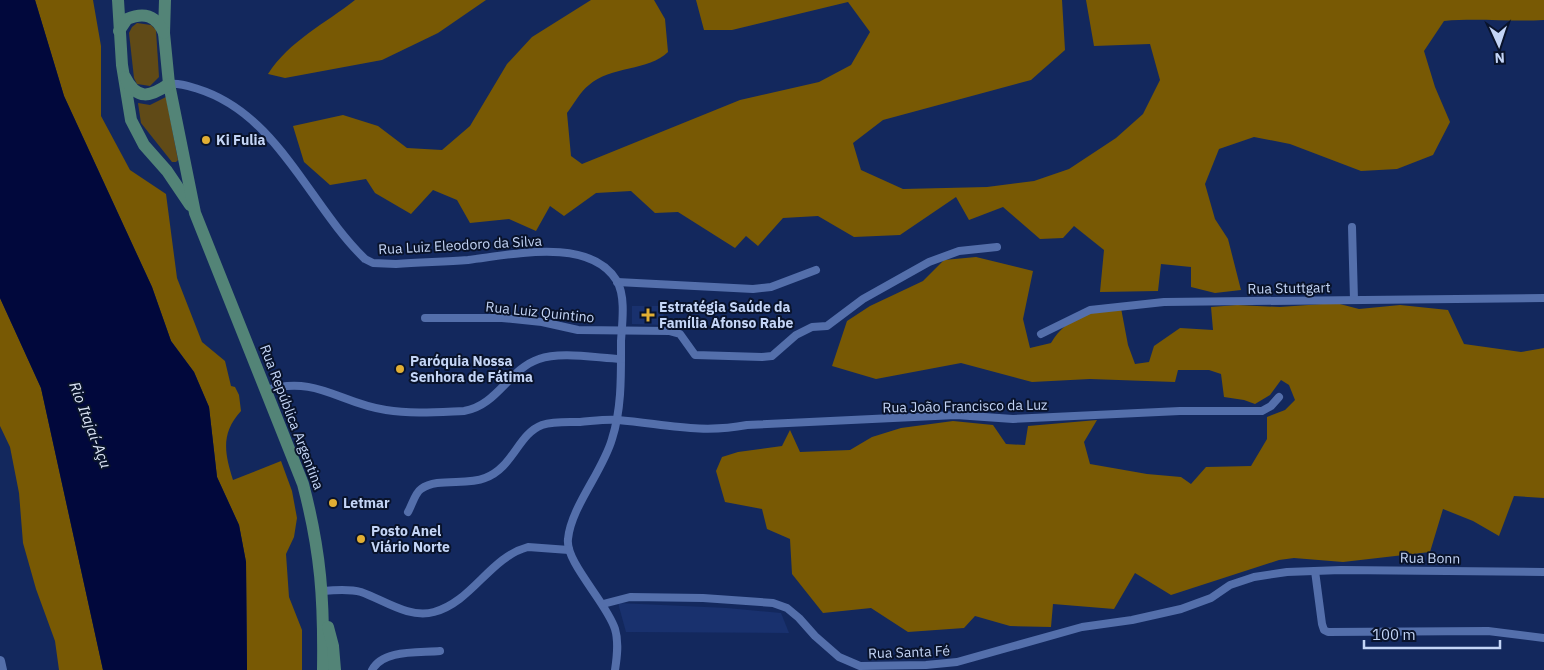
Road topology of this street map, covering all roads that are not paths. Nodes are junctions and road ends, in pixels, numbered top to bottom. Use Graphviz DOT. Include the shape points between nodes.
graph roads {
  1 [pos="118,0"];
  2 [pos="165,0"];
  3 [pos="119,32"];
  4 [pos="164,33"];
  5 [pos="123,72"];
  6 [pos="169,84"];
  7 [pos="195,213"];
  8 [pos="1352,227"];
  9 [pos="996,247"];
  10 [pos="816,270"];
  11 [pos="618,282"];
  12 [pos="1544,298"];
  13 [pos="1354,300"];
  14 [pos="425,318"];
  15 [pos="621,331"];
  16 [pos="1041,334"];
  17 [pos="621,360"];
  18 [pos="266,390"];
  19 [pos="1279,397"];
  20 [pos="617,420"];
  21 [pos="408,512"];
  22 [pos="569,550"];
  23 [pos="1315,571"];
  24 [pos="1544,572"];
  25 [pos="323,591"];
  26 [pos="603,604"];
  27 [pos="324,613"];
  28 [pos="1544,638"];
  29 [pos="440,651"];
  30 [pos="0,661"];
  31 [pos="2,670"];
  32 [pos="323,670"];
  33 [pos="335,670"];
  34 [pos="372,670"];
  35 [pos="614,670"];
  1 -- 3 [label="main road, Rua República Argentina"];
  2 -- 4 [label="main road, Rua República Argentina"];
  3 -- 4 [label="main road" via="127,18 142,14 154,19"];
  3 -- 5 [label="main road, Rua República Argentina"];
  4 -- 6 [label="main road, Rua República Argentina"];
  5 -- 6 [label="main road" via="137,93 152,94"];
  5 -- 7 [label="main road, Rua República Argentina" via="135,131 177,184"];
  6 -- 7 [label="main road, Rua República Argentina"];
  6 -- 11 [label="street, Rua Luiz Eleodoro da Silva" via="178,83 203,91 236,108 266,134 365,259 396,264 545,252 590,257"];
  7 -- 18 [label="main road, Rua República Argentina"];
  8 -- 13 [label="street"];
  9 -- 15 [label="street, Rua Luiz Quintino" via="959,252 928,262 863,299 827,326 812,327 796,335 772,356 695,355 680,334"];
  10 -- 11 [label="street" via="771,288"];
  11 -- 15 [label="street"];
  12 -- 13 [label="street, Rua Stuttgart"];
  13 -- 16 [label="street, Rua Stuttgart" via="1164,302 1090,310"];
  14 -- 15 [label="street, Rua Luiz Quintino" via="502,318 578,330"];
  15 -- 17 [label="street"];
  17 -- 18 [label="street" via="565,356 537,359 516,374 488,402 464,411 386,410 315,388 278,387"];
  17 -- 20 [label="street"];
  18 -- 25 [label="main road, Rua República Argentina" via="304,484 314,524"];
  19 -- 20 [label="street, Rua João Francisco da Luz" via="1262,411 1180,411 1013,419 956,415 747,425 724,429 676,428"];
  20 -- 21 [label="street, Rua João Francisco da Luz" via="542,425 532,431 506,465 494,475 470,482 429,485 420,489"];
  20 -- 22 [label="street" via="612,442 569,533"];
  22 -- 25 [label="street" via="522,548 493,568 452,605 433,613 408,611 360,592"];
  22 -- 26 [label="street"];
  23 -- 24 [label="street, Rua Bonn"];
  23 -- 26 [label="street, Rua Santa Fé" via="1254,577 1181,609 1082,627 957,662 926,665 860,666 839,657 800,618 773,603 630,597"];
  23 -- 28 [label="street" via="1322,624 1328,632 1488,631"];
  25 -- 27 [label="main road, Rua República Argentina"];
  26 -- 35 [label="street" via="616,634"];
  27 -- 32 [label="main road, Rua República Argentina"];
  27 -- 33 [label="main road" via="333,646"];
  29 -- 34 [label="street" via="386,657 377,661"];
  30 -- 31 [label="street"];
}
